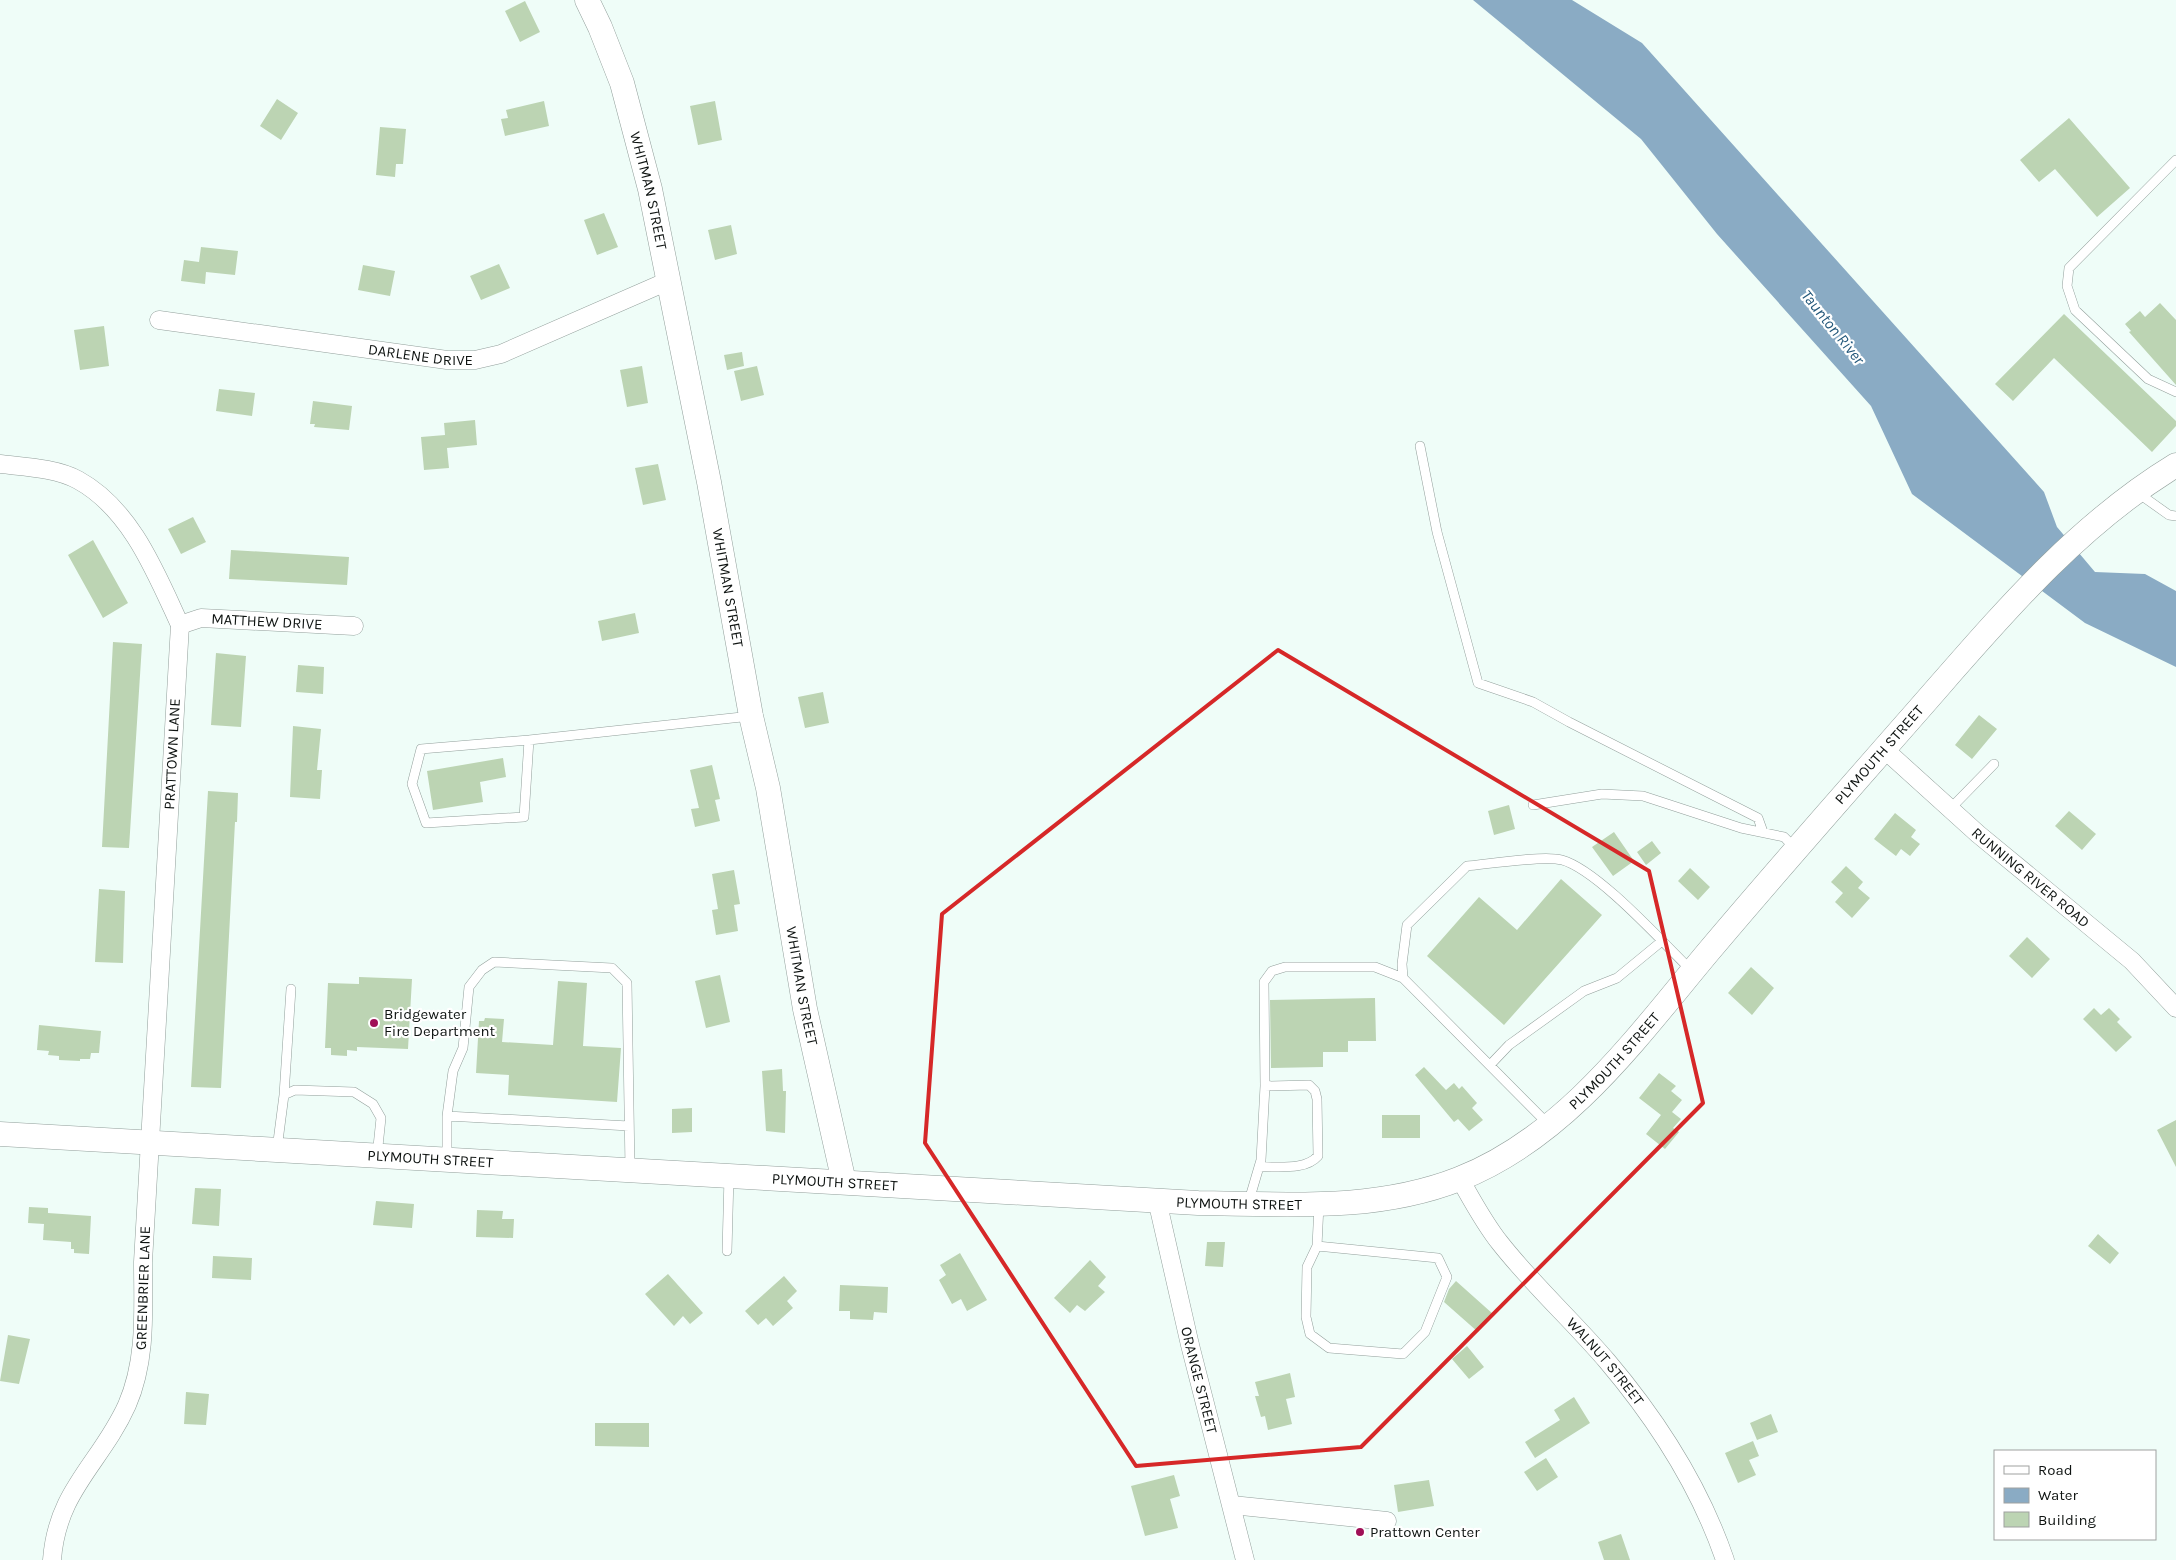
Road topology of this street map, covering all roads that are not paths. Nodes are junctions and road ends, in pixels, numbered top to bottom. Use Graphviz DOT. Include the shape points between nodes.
graph roads {
  1 [pos="587,0"];
  2 [pos="2176,160"];
  3 [pos="668,281"];
  4 [pos="159,320"];
  5 [pos="2176,392"];
  6 [pos="1420,446"];
  7 [pos="0,464"];
  8 [pos="2176,465"];
  9 [pos="2136,491"];
  10 [pos="2176,516"];
  11 [pos="180,624"];
  12 [pos="354,626"];
  13 [pos="751,716"];
  14 [pos="529,740"];
  15 [pos="1884,749"];
  16 [pos="1994,764"];
  17 [pos="1533,805"];
  18 [pos="1950,809"];
  19 [pos="1763,832"];
  20 [pos="1795,848"];
  21 [pos="1662,941"];
  22 [pos="1692,971"];
  23 [pos="1403,978"];
  24 [pos="291,989"];
  25 [pos="2176,1008"];
  26 [pos="1490,1065"];
  27 [pos="1265,1086"];
  28 [pos="284,1095"];
  29 [pos="446,1116"];
  30 [pos="629,1126"];
  31 [pos="1550,1126"];
  32 [pos="0,1134"];
  33 [pos="149,1144"];
  34 [pos="277,1151"];
  35 [pos="377,1156"];
  36 [pos="447,1160"];
  37 [pos="1259,1166"];
  38 [pos="630,1170"];
  39 [pos="728,1176"];
  40 [pos="1460,1179"];
  41 [pos="844,1182"];
  42 [pos="1157,1200"];
  43 [pos="1248,1204"];
  44 [pos="1319,1204"];
  45 [pos="1317,1246"];
  46 [pos="727,1251"];
  47 [pos="1232,1505"];
  48 [pos="1387,1521"];
  49 [pos="52,1560"];
  50 [pos="1245,1560"];
  51 [pos="1725,1560"];
  1 -- 3 [label="main road, WHITMAN STREET" via="622,83 648,180"];
  2 -- 5 [label="lane" via="2069,268 2067,286 2076,310 2148,379"];
  3 -- 4 [label="street, DARLENE DRIVE" via="501,354 475,360 447,360"];
  3 -- 13 [label="main road, WHITMAN STREET" via="709,482"];
  6 -- 19 [label="lane" via="1437,532 1478,683 1533,702 1758,818"];
  7 -- 11 [label="street, PRATTOWN LANE" via="40,469 77,479 95,491 120,515 154,569"];
  8 -- 9 [label="main road, PLYMOUTH STREET"];
  9 -- 10 [label="lane" via="2169,515"];
  9 -- 15 [label="main road, PLYMOUTH STREET" via="2079,537 2028,588"];
  11 -- 12 [label="street, MATTHEW DRIVE" via="201,618"];
  11 -- 33 [label="street, PRATTOWN LANE"];
  13 -- 14 [label="lane"];
  13 -- 41 [label="main road, WHITMAN STREET" via="768,788 805,1009"];
  14 -- 14 [label="lane" via="421,749 412,784 426,823 524,817"];
  15 -- 18 [label="street, RUNNING RIVER ROAD"];
  15 -- 20 [label="main road, PLYMOUTH STREET"];
  16 -- 18 [label="lane"];
  17 -- 19 [label="lane" via="1602,794 1643,796"];
  18 -- 25 [label="street, RUNNING RIVER ROAD" via="2132,961"];
  19 -- 20 [label="lane" via="1784,837"];
  20 -- 22 [label="main road, PLYMOUTH STREET"];
  21 -- 22 [label="lane"];
  21 -- 23 [label="lane" via="1603,885 1577,866 1560,859 1467,866 1407,925"];
  21 -- 26 [label="lane" via="1617,978 1584,991 1509,1045"];
  22 -- 31 [label="main road, PLYMOUTH STREET" via="1586,1093"];
  23 -- 26 [label="lane"];
  23 -- 27 [label="lane" via="1375,967 1285,967 1272,971 1264,982"];
  24 -- 28 [label="lane"];
  26 -- 31 [label="lane"];
  27 -- 37 [label="lane"];
  27 -- 37 [label="lane" via="1308,1085 1315,1091 1318,1156 1303,1166"];
  28 -- 34 [label="lane"];
  28 -- 35 [label="lane" via="295,1090 354,1092 373,1104 381,1118"];
  29 -- 30 [label="lane"];
  29 -- 30 [label="lane" via="453,1071 463,1048 469,986 482,970 494,962 612,968 627,983"];
  29 -- 36 [label="lane"];
  30 -- 38 [label="lane"];
  31 -- 40 [label="main road, PLYMOUTH STREET" via="1512,1152"];
  32 -- 33 [label="main road, PLYMOUTH STREET"];
  33 -- 34 [label="main road, PLYMOUTH STREET"];
  33 -- 49 [label="street, GREENBRIER LANE" via="143,1336 138,1372 120,1418 76,1483 64,1507 55,1531"];
  34 -- 35 [label="main road, PLYMOUTH STREET"];
  35 -- 36 [label="main road, PLYMOUTH STREET"];
  36 -- 38 [label="main road, PLYMOUTH STREET"];
  37 -- 43 [label="lane"];
  38 -- 39 [label="main road, PLYMOUTH STREET"];
  39 -- 41 [label="main road, PLYMOUTH STREET"];
  39 -- 46 [label="lane"];
  40 -- 44 [label="main road, PLYMOUTH STREET" via="1387,1198 1340,1205"];
  40 -- 51 [label="street, WALNUT STREET" via="1498,1241 1607,1361 1650,1416 1703,1507"];
  41 -- 42 [label="main road, PLYMOUTH STREET"];
  42 -- 43 [label="main road, PLYMOUTH STREET"];
  42 -- 47 [label="street, ORANGE STREET" via="1190,1345"];
  43 -- 44 [label="main road, PLYMOUTH STREET"];
  44 -- 45 [label="lane"];
  45 -- 45 [label="lane" via="1438,1258 1447,1277 1425,1332 1403,1354 1328,1348 1310,1334 1306,1317 1307,1267"];
  47 -- 48 [label="street"];
  47 -- 50 [label="street, ORANGE STREET"];
}
